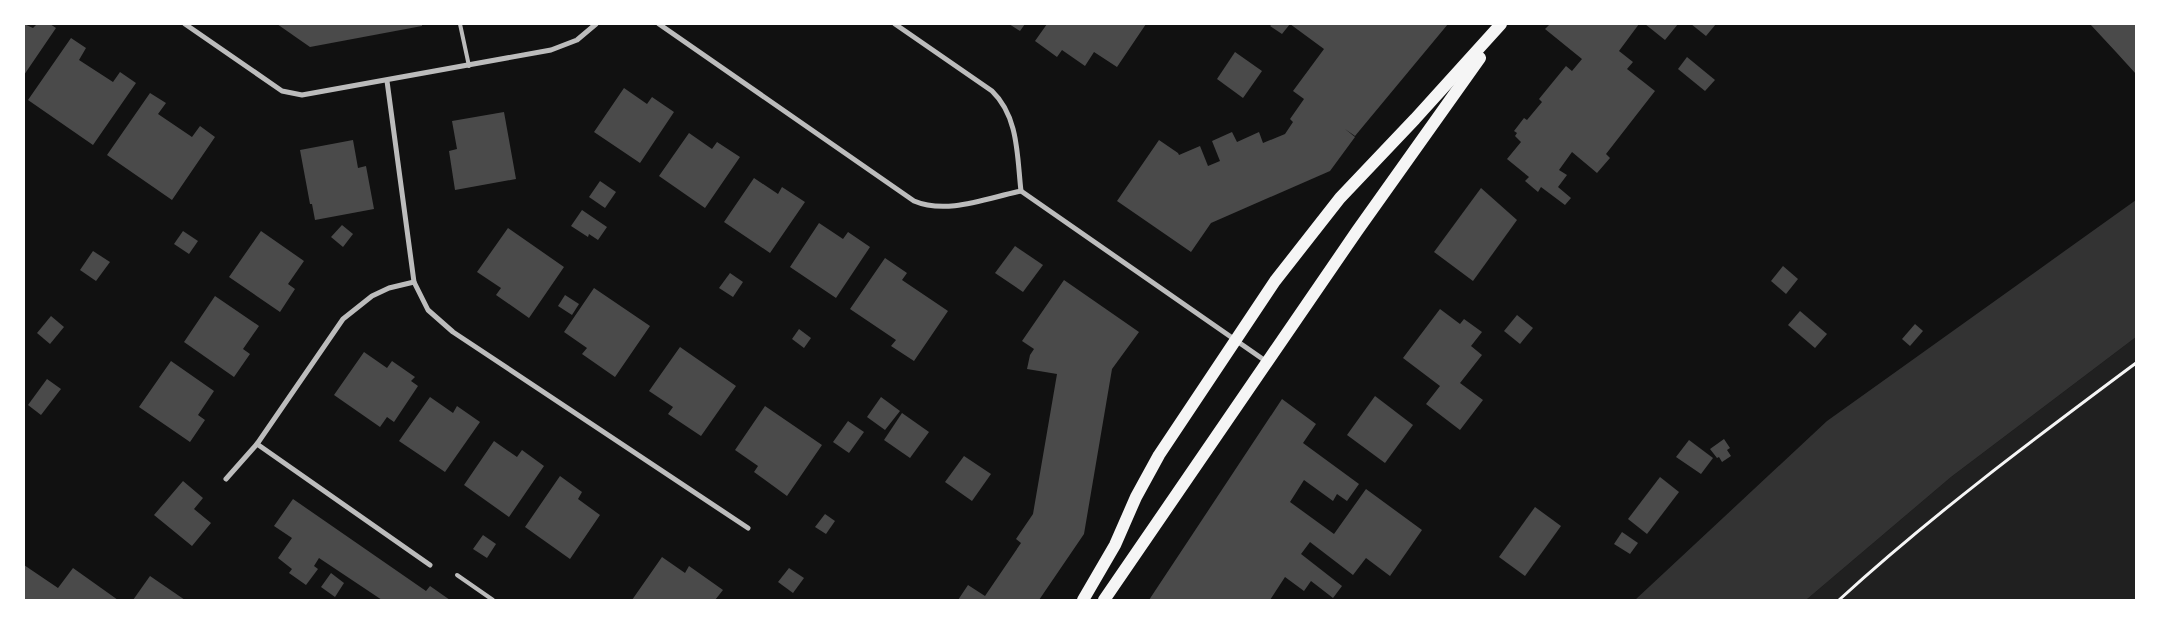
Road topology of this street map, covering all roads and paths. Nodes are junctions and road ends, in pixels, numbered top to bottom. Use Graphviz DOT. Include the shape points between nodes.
graph roads {
  1 [pos="184,24"];
  2 [pos="460,24"];
  3 [pos="596,24"];
  4 [pos="659,24"];
  5 [pos="895,24"];
  6 [pos="1503,24"];
  7 [pos="469,66"];
  8 [pos="387,81"];
  9 [pos="1021,191"];
  10 [pos="414,282"];
  11 [pos="1235,339"];
  12 [pos="1267,362"];
  13 [pos="2136,363"];
  14 [pos="257,444"];
  15 [pos="226,478"];
  16 [pos="748,528"];
  17 [pos="430,565"];
  18 [pos="457,575"];
  19 [pos="494,600"];
  20 [pos="1083,600"];
  21 [pos="1104,600"];
  22 [pos="1839,600"];
  1 -- 8 [label="street" via="291,94 313,94"];
  2 -- 7 [label="lane"];
  3 -- 7 [label="street" via="564,46"];
  4 -- 9 [label="street" via="914,201 926,206 946,207"];
  5 -- 9 [label="street" via="1001,100 1012,120"];
  6 -- 11 [label="main road" via="1322,218"];
  6 -- 12 [label="main road"];
  7 -- 8 [label="street"];
  8 -- 10 [label="street"];
  9 -- 11 [label="street"];
  10 -- 14 [label="street" via="372,296 343,319"];
  10 -- 16 [label="street" via="428,310 453,332"];
  11 -- 12 [label="street"];
  11 -- 20 [label="main road" via="1159,455 1115,545"];
  12 -- 21 [label="main road"];
  13 -- 22 [label="path" via="1896,547"];
  14 -- 15 [label="street"];
  14 -- 17 [label="street"];
  18 -- 19 [label="lane"];
}
